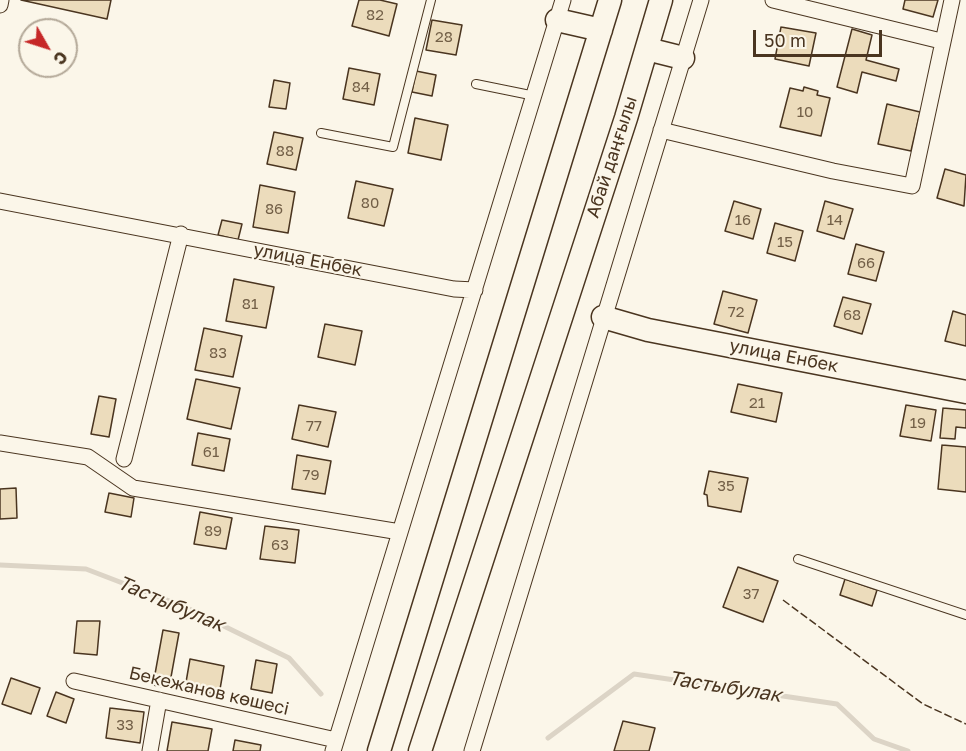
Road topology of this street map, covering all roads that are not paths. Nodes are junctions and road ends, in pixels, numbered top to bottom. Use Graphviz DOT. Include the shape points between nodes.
graph roads {
  1 [pos="1,0"];
  2 [pos="431,0"];
  3 [pos="610,0"];
  4 [pos="661,0"];
  5 [pos="701,0"];
  6 [pos="773,0"];
  7 [pos="952,0"];
  8 [pos="0,5"];
  9 [pos="560,10"];
  10 [pos="601,30"];
  11 [pos="942,40"];
  12 [pos="646,49"];
  13 [pos="683,58"];
  14 [pos="476,84"];
  15 [pos="535,96"];
  16 [pos="661,130"];
  17 [pos="321,133"];
  18 [pos="0,201"];
  19 [pos="179,234"];
  20 [pos="475,290"];
  21 [pos="603,317"];
  22 [pos="966,392"];
  23 [pos="0,443"];
  24 [pos="124,459"];
  25 [pos="400,532"];
  26 [pos="798,559"];
  27 [pos="966,615"];
  28 [pos="74,681"];
  29 [pos="159,699"];
  30 [pos="334,746"];
  31 [pos="150,751"];
  32 [pos="379,751"];
  33 [pos="420,751"];
  34 [pos="473,751"];
  1 -- 8 [label="street"];
  2 -- 17 [label="lane" via="393,147"];
  3 -- 10 [label="main road"];
  4 -- 12 [label="main road, Абай даңғылы"];
  5 -- 13 [label="street"];
  6 -- 11 [label="street"];
  7 -- 11 [label="street"];
  9 -- 10 [label="main road"];
  9 -- 15 [label="street"];
  10 -- 32 [label="main road"];
  11 -- 16 [label="street" via="912,186"];
  12 -- 13 [label="main road"];
  12 -- 33 [label="main road, Абай даңғылы"];
  13 -- 16 [label="street"];
  14 -- 15 [label="lane"];
  15 -- 20 [label="street"];
  16 -- 21 [label="street"];
  18 -- 19 [label="street, улица Енбек"];
  19 -- 20 [label="street, улица Енбек"];
  19 -- 24 [label="street"];
  20 -- 25 [label="street"];
  21 -- 22 [label="main road, улица Енбек" via="648,330"];
  21 -- 34 [label="street"];
  23 -- 25 [label="street" via="88,457 133,488"];
  25 -- 30 [label="street"];
  26 -- 27 [label="lane"];
  28 -- 29 [label="street, Бекежанов көшесі"];
  29 -- 30 [label="street, Бекежанов көшесі"];
  29 -- 31 [label="street"];
}
